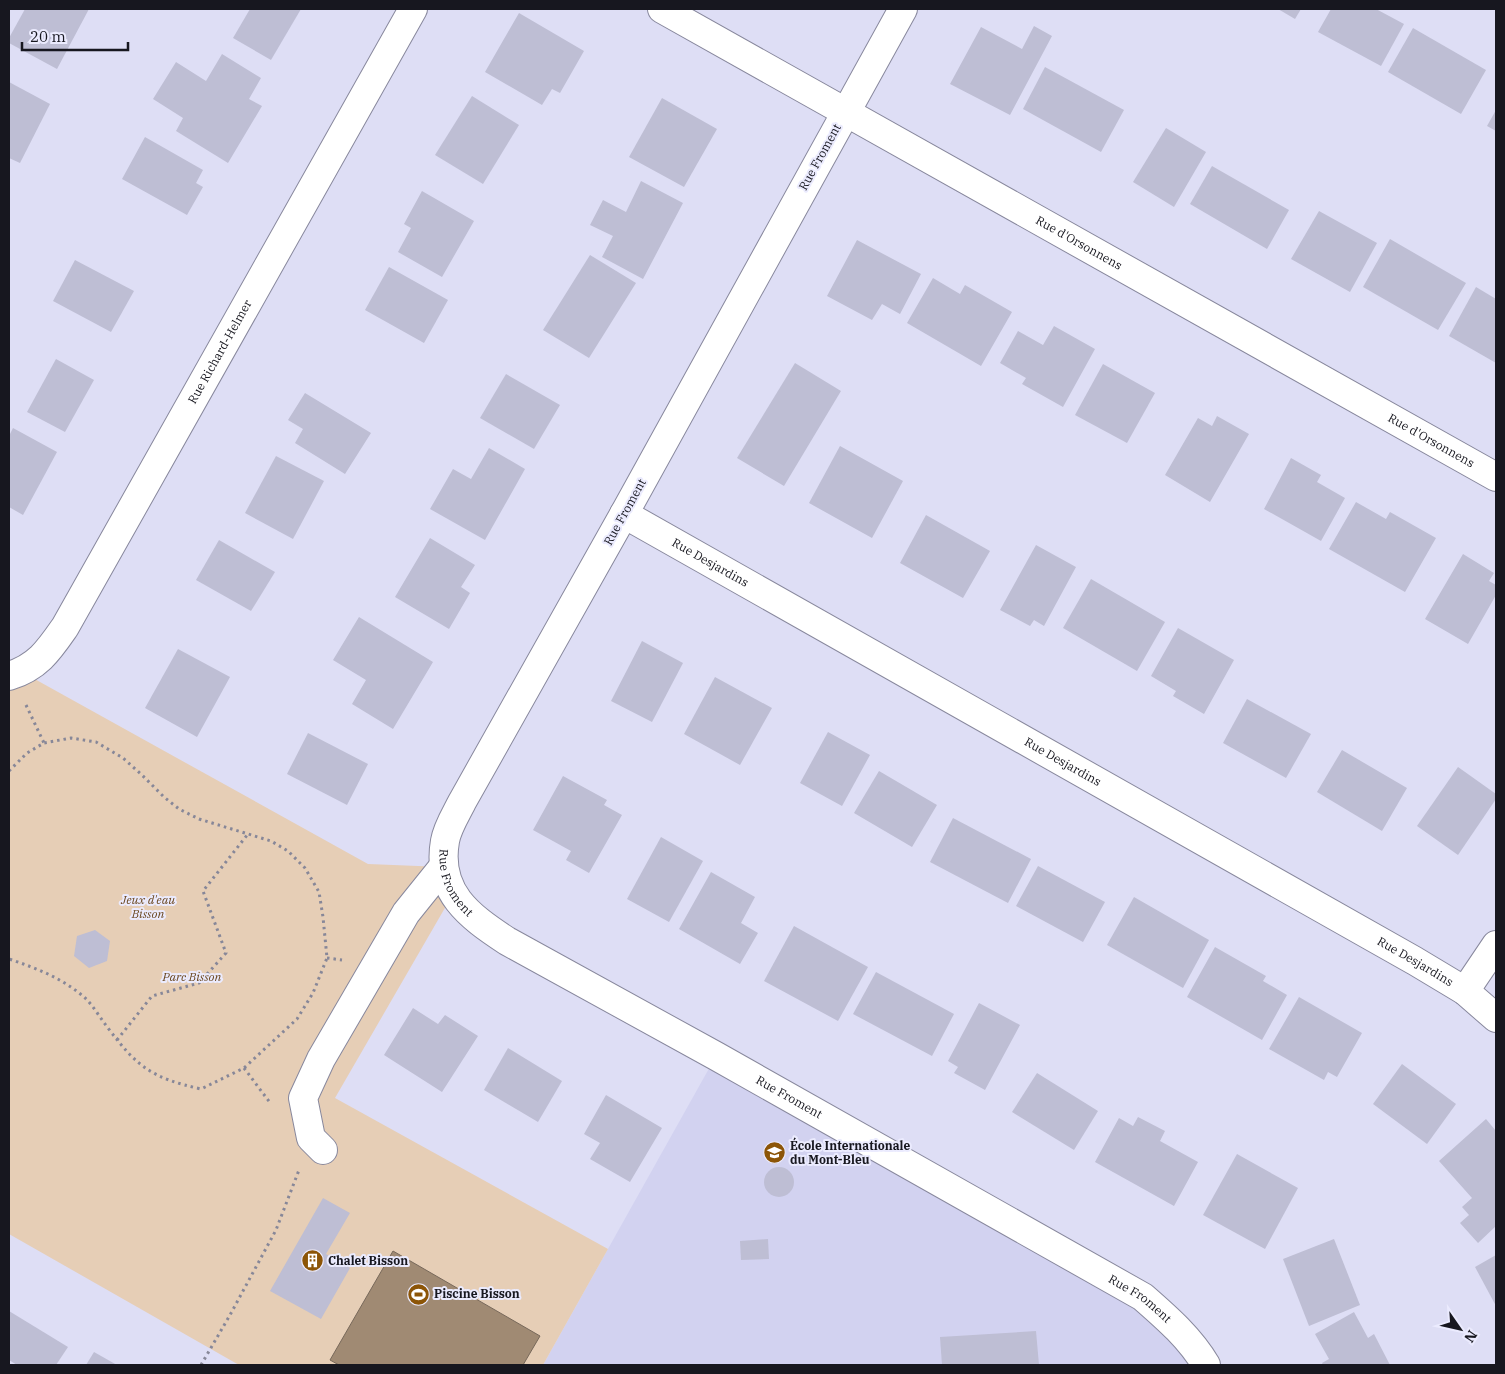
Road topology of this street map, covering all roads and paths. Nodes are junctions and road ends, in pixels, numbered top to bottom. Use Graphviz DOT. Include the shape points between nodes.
graph roads {
  1 [pos="413,9"];
  2 [pos="662,9"];
  3 [pos="903,9"];
  4 [pos="846,111"];
  5 [pos="1496,477"];
  6 [pos="624,514"];
  7 [pos="11,675"];
  8 [pos="44,743"];
  9 [pos="9,771"];
  10 [pos="248,834"];
  11 [pos="443,867"];
  12 [pos="1496,945"];
  13 [pos="9,959"];
  14 [pos="1465,991"];
  15 [pos="1496,1018"];
  16 [pos="117,1040"];
  17 [pos="317,1144"];
  18 [pos="201,1365"];
  19 [pos="1206,1365"];
  1 -- 7 [label="street, Rue Richard-Helmer" via="65,627 46,654 22,672"];
  2 -- 4 [label="street, Rue d'Orsonnens"];
  3 -- 4 [label="street, Rue Froment"];
  4 -- 5 [label="street, Rue d'Orsonnens"];
  4 -- 6 [label="street, Rue Froment"];
  6 -- 11 [label="street, Rue Froment" via="462,802 445,840"];
  6 -- 14 [label="street, Rue Desjardins"];
  7 -- 8 [label="path"];
  8 -- 9 [label="path"];
  8 -- 10 [label="path" via="71,738 96,742 123,758 179,809 199,819"];
  10 -- 16 [label="path" via="203,891 226,953 199,983 152,996"];
  10 -- 16 [label="path" via="271,841 288,851 305,868 319,892 327,958 297,1019 244,1068 201,1089 165,1079 145,1069"];
  11 -- 17 [label="street" via="406,913 321,1059 303,1098"];
  11 -- 19 [label="street, Rue Froment" via="453,894 476,921 1143,1297 1175,1324"];
  12 -- 14 [label="street"];
  13 -- 16 [label="path" via="52,976 86,998"];
  14 -- 15 [label="street, Rue Desjardins"];
  17 -- 18 [label="path" via="276,1230"];
}
